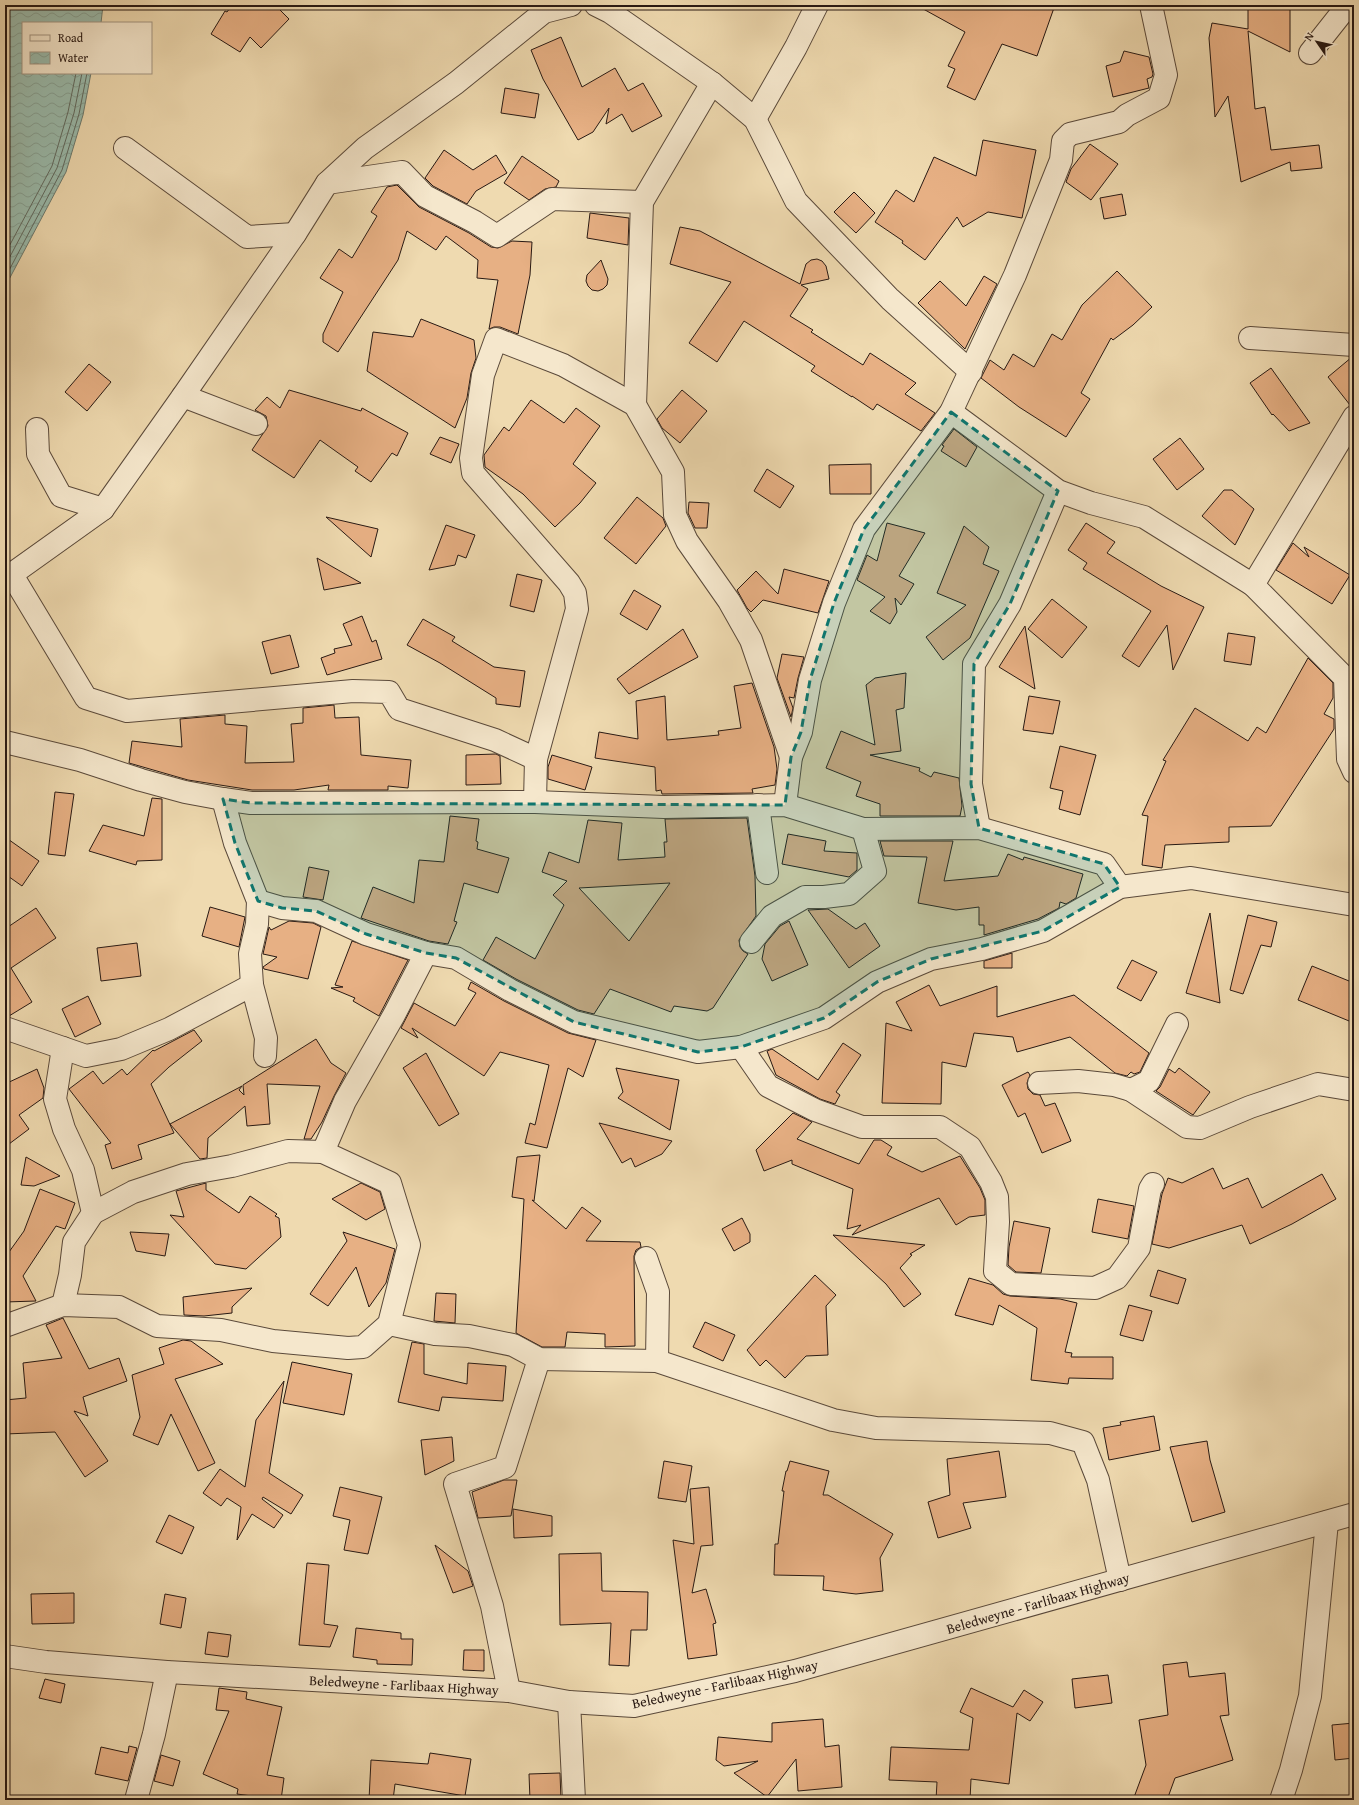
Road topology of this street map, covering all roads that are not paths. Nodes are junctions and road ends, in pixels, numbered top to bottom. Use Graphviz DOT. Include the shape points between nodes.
graph roads {
  1 [pos="571,5"];
  2 [pos="596,5"];
  3 [pos="817,5"];
  4 [pos="1151,5"];
  5 [pos="1348,5"];
  6 [pos="1310,54"];
  7 [pos="712,83"];
  8 [pos="755,118"];
  9 [pos="124,148"];
  10 [pos="327,183"];
  11 [pos="642,202"];
  12 [pos="295,234"];
  13 [pos="1250,338"];
  14 [pos="1354,345"];
  15 [pos="971,372"];
  16 [pos="183,396"];
  17 [pos="635,405"];
  18 [pos="951,412"];
  19 [pos="1354,417"];
  20 [pos="256,424"];
  21 [pos="37,429"];
  22 [pos="1058,492"];
  23 [pos="103,509"];
  24 [pos="8,577"];
  25 [pos="1253,585"];
  26 [pos="5,742"];
  27 [pos="791,757"];
  28 [pos="536,759"];
  29 [pos="1354,772"];
  30 [pos="223,799"];
  31 [pos="535,802"];
  32 [pos="758,805"];
  33 [pos="785,805"];
  34 [pos="979,828"];
  35 [pos="863,829"];
  36 [pos="767,873"];
  37 [pos="1120,887"];
  38 [pos="258,901"];
  39 [pos="1354,906"];
  40 [pos="751,942"];
  41 [pos="426,953"];
  42 [pos="252,985"];
  43 [pos="1177,1024"];
  44 [pos="5,1028"];
  45 [pos="741,1047"];
  46 [pos="63,1048"];
  47 [pos="265,1056"];
  48 [pos="1039,1083"];
  49 [pos="1131,1090"];
  50 [pos="1354,1090"];
  51 [pos="1272,1101"];
  52 [pos="1236,1125"];
  53 [pos="323,1152"];
  54 [pos="1153,1184"];
  55 [pos="93,1213"];
  56 [pos="646,1258"];
  57 [pos="63,1305"];
  58 [pos="389,1324"];
  59 [pos="5,1326"];
  60 [pos="539,1359"];
  61 [pos="657,1361"];
  62 [pos="1354,1514"];
  63 [pos="1327,1522"];
  64 [pos="1120,1580"];
  65 [pos="5,1656"];
  66 [pos="167,1672"];
  67 [pos="509,1691"];
  68 [pos="569,1702"];
  69 [pos="136,1800"];
  70 [pos="574,1800"];
  71 [pos="1281,1800"];
  1 -- 10 [label="street" via="544,12 456,83 365,148"];
  2 -- 7 [label="street" via="610,12"];
  3 -- 8 [label="street"];
  4 -- 15 [label="street" via="1166,75 1159,98 1119,122 1070,134 1062,141 1059,168 1015,276"];
  5 -- 6 [label="street"];
  7 -- 8 [label="street"];
  7 -- 11 [label="street"];
  8 -- 15 [label="street" via="796,201 890,299"];
  9 -- 12 [label="street" via="248,237"];
  10 -- 11 [label="street" via="402,172 425,196 497,236 552,199"];
  10 -- 12 [label="street"];
  11 -- 17 [label="street"];
  12 -- 16 [label="street"];
  13 -- 14 [label="street"];
  15 -- 18 [label="street"];
  16 -- 20 [label="street"];
  16 -- 23 [label="street"];
  17 -- 27 [label="street" via="673,472 675,515 687,541 729,601 751,640"];
  17 -- 28 [label="street" via="563,365 496,339 484,375 471,458 473,473 575,594 576,609"];
  18 -- 22 [label="street"];
  18 -- 27 [label="street" via="864,528 834,603 810,680 801,732"];
  19 -- 25 [label="street"];
  21 -- 23 [label="street" via="38,454 61,496"];
  22 -- 25 [label="street" via="1144,517"];
  22 -- 34 [label="street" via="1010,604 974,664 971,784"];
  23 -- 24 [label="street"];
  24 -- 28 [label="street" via="86,698 127,711 353,691 389,692 399,709 495,740"];
  25 -- 29 [label="street" via="1345,678 1348,759"];
  26 -- 30 [label="street" via="80,760 148,782"];
  27 -- 33 [label="street"];
  28 -- 31 [label="street"];
  30 -- 31 [label="street" via="251,803"];
  30 -- 38 [label="street" via="235,843"];
  31 -- 32 [label="street" via="664,807"];
  32 -- 33 [label="street"];
  32 -- 36 [label="street"];
  33 -- 35 [label="street"];
  34 -- 35 [label="street"];
  34 -- 37 [label="street" via="1104,864"];
  35 -- 40 [label="street" via="875,871 849,894 805,897 772,916"];
  37 -- 39 [label="street" via="1192,878"];
  37 -- 45 [label="street" via="1043,931 982,949 931,959 877,982 824,1018"];
  38 -- 41 [label="street" via="282,908 316,911 366,934"];
  38 -- 42 [label="street" via="257,924 250,954"];
  41 -- 45 [label="street" via="456,958 510,990 574,1022 698,1052"];
  41 -- 53 [label="street" via="345,1101"];
  42 -- 46 [label="street" via="169,1029 121,1049 86,1056"];
  42 -- 47 [label="street" via="266,1038"];
  43 -- 49 [label="street" via="1149,1081"];
  44 -- 46 [label="street"];
  45 -- 54 [label="street" via="768,1086 815,1110 862,1128 940,1127 970,1147 997,1197 995,1271 1011,1284 1095,1288 1117,1278 1139,1248"];
  46 -- 55 [label="street" via="55,1099 64,1129 83,1170"];
  48 -- 49 [label="street" via="1078,1081 1114,1085"];
  49 -- 51 [label="street" via="1187,1127 1200,1128 1250,1107"];
  50 -- 51 [label="street" via="1318,1084"];
  51 -- 52 [label="street"];
  53 -- 55 [label="street" via="288,1152 187,1174 133,1192"];
  53 -- 58 [label="street" via="390,1183 409,1245"];
  55 -- 57 [label="street" via="74,1242"];
  56 -- 61 [label="street" via="658,1292"];
  57 -- 58 [label="street" via="120,1307 156,1326 221,1330 273,1341 348,1348 363,1347"];
  57 -- 59 [label="street"];
  58 -- 60 [label="street" via="435,1334 469,1336 513,1346"];
  60 -- 61 [label="street"];
  60 -- 67 [label="street" via="504,1467 455,1484 492,1606"];
  61 -- 64 [label="street" via="833,1420 876,1428 1050,1433 1083,1442 1098,1480"];
  62 -- 63 [label="street, Beledweyne - Farlibaax Highway"];
  63 -- 64 [label="street, Beledweyne - Farlibaax Highway"];
  63 -- 71 [label="street" via="1310,1696"];
  64 -- 68 [label="street, Beledweyne - Farlibaax Highway" via="795,1671 634,1706"];
  65 -- 66 [label="street, Beledweyne - Farlibaax Highway"];
  66 -- 67 [label="street, Beledweyne - Farlibaax Highway"];
  66 -- 69 [label="street"];
  67 -- 68 [label="street, Beledweyne - Farlibaax Highway"];
  68 -- 70 [label="street"];
}
